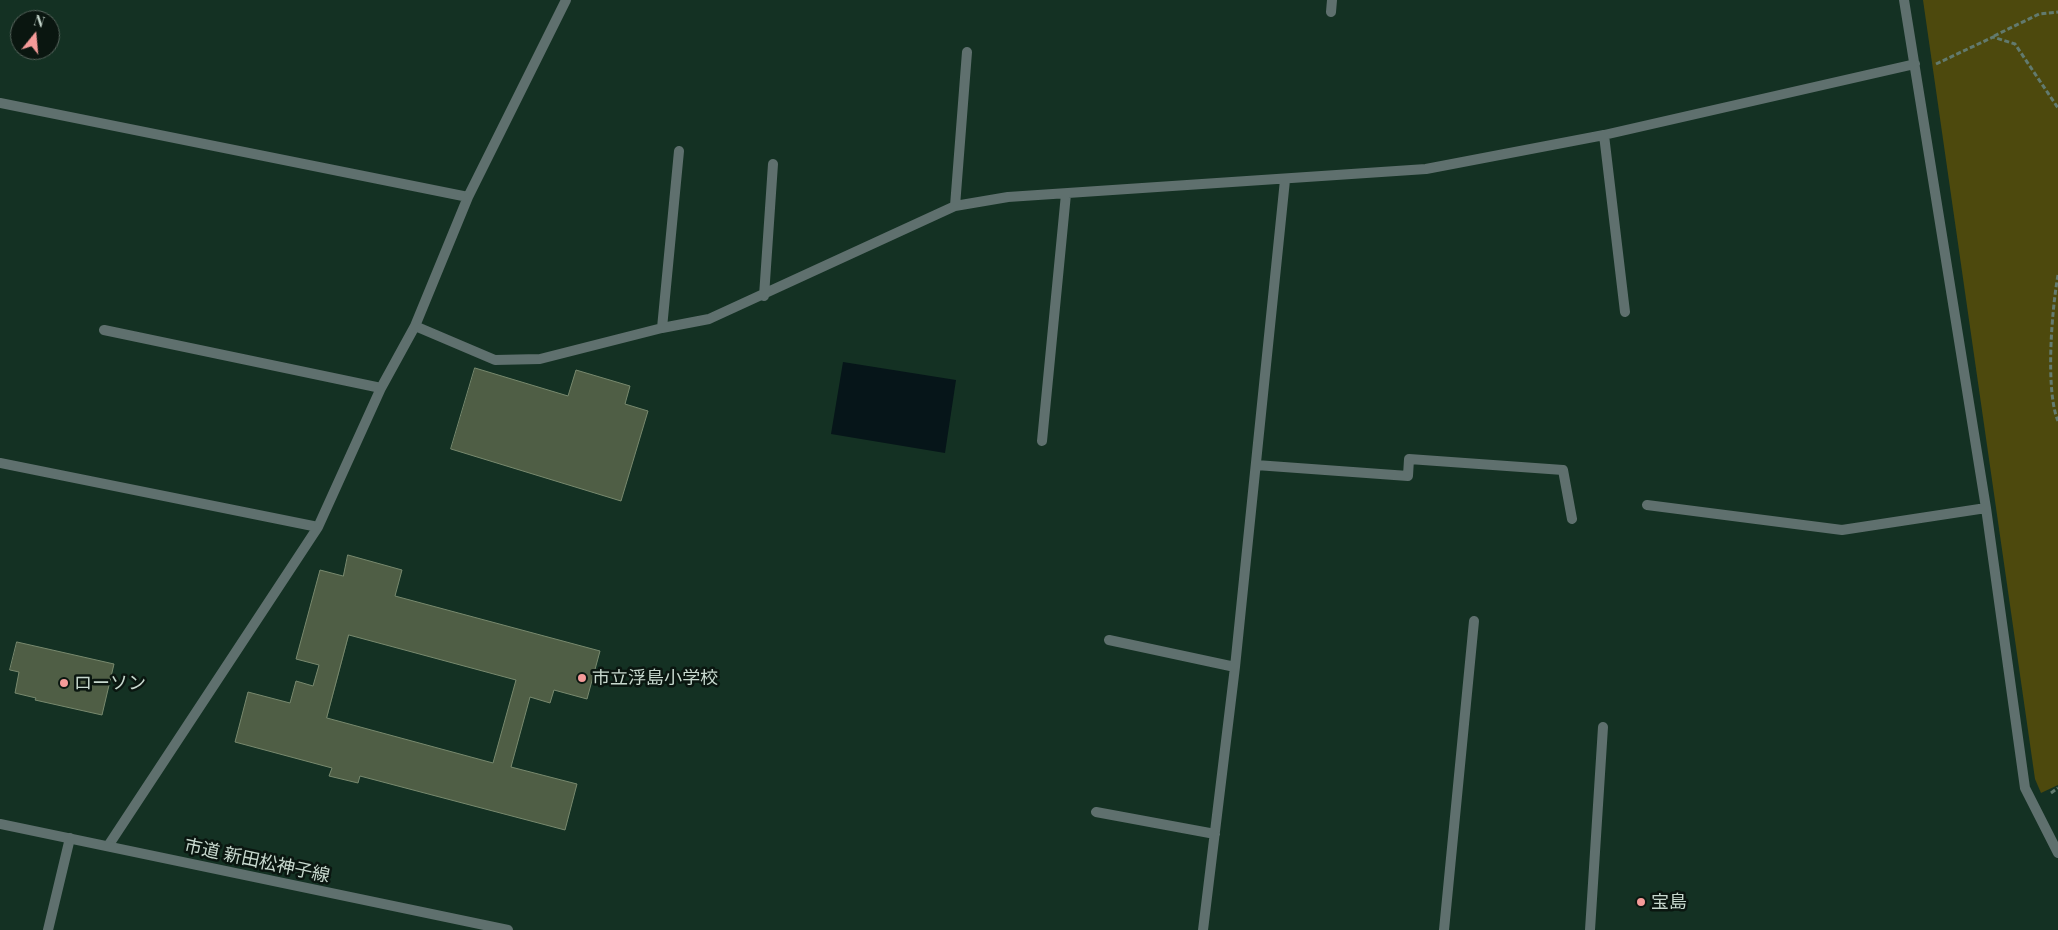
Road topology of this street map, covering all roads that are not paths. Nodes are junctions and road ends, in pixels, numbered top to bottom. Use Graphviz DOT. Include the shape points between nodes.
graph roads {
  1 [pos="566,0"];
  2 [pos="1332,0"];
  3 [pos="1904,0"];
  4 [pos="1330,12"];
  5 [pos="967,52"];
  6 [pos="1915,69"];
  7 [pos="0,103"];
  8 [pos="1604,135"];
  9 [pos="679,151"];
  10 [pos="773,164"];
  11 [pos="1285,180"];
  12 [pos="1066,194"];
  13 [pos="468,197"];
  14 [pos="955,206"];
  15 [pos="764,296"];
  16 [pos="1625,312"];
  17 [pos="415,326"];
  18 [pos="662,328"];
  19 [pos="104,330"];
  20 [pos="381,388"];
  21 [pos="1042,441"];
  22 [pos="0,463"];
  23 [pos="1256,465"];
  24 [pos="1647,505"];
  25 [pos="1986,508"];
  26 [pos="1572,519"];
  27 [pos="318,527"];
  28 [pos="1474,622"];
  29 [pos="1109,640"];
  30 [pos="1236,667"];
  31 [pos="1603,727"];
  32 [pos="1096,812"];
  33 [pos="0,824"];
  34 [pos="1215,834"];
  35 [pos="70,838"];
  36 [pos="108,846"];
  37 [pos="2058,853"];
  38 [pos="48,930"];
  39 [pos="508,930"];
  40 [pos="1203,930"];
  41 [pos="1444,930"];
  42 [pos="1590,930"];
  1 -- 13 [label="street"];
  2 -- 4 [label="street"];
  3 -- 6 [label="street"];
  5 -- 14 [label="street"];
  6 -- 8 [label="street"];
  6 -- 25 [label="street"];
  7 -- 13 [label="street"];
  8 -- 11 [label="street" via="1426,169"];
  8 -- 16 [label="street"];
  9 -- 18 [label="street"];
  10 -- 15 [label="street"];
  11 -- 12 [label="street"];
  11 -- 23 [label="street"];
  12 -- 14 [label="street" via="1008,197"];
  12 -- 21 [label="street"];
  13 -- 17 [label="street"];
  14 -- 15 [label="street"];
  15 -- 18 [label="street" via="710,319"];
  17 -- 18 [label="street" via="495,360 540,359"];
  17 -- 20 [label="street"];
  19 -- 20 [label="street"];
  20 -- 27 [label="street"];
  22 -- 27 [label="street"];
  23 -- 26 [label="street" via="1408,476 1409,459 1562,470"];
  23 -- 30 [label="street"];
  24 -- 25 [label="street" via="1842,530"];
  25 -- 37 [label="street" via="2025,788"];
  27 -- 36 [label="street"];
  28 -- 41 [label="street"];
  29 -- 30 [label="street"];
  30 -- 34 [label="street"];
  31 -- 42 [label="street"];
  32 -- 34 [label="street"];
  33 -- 35 [label="street, 市道 新田松神子線"];
  34 -- 40 [label="street"];
  35 -- 36 [label="street, 市道 新田松神子線"];
  35 -- 38 [label="street"];
  36 -- 39 [label="street, 市道 新田松神子線"];
}
